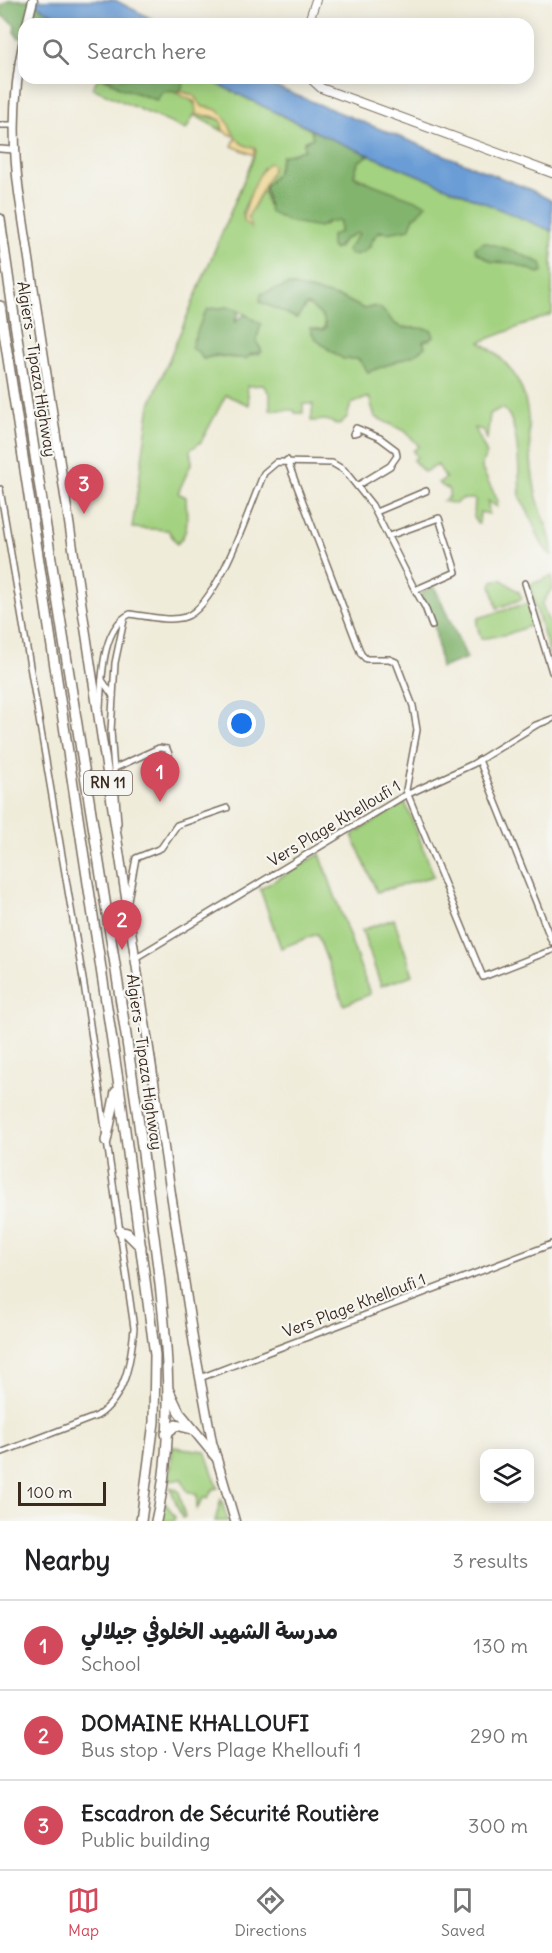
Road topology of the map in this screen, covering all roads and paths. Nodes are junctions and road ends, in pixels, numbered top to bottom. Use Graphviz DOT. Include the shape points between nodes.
graph roads {
  1 [pos="33,0"];
  2 [pos="316,0"];
  3 [pos="28,18"];
  4 [pos="310,18"];
  5 [pos="18,76"];
  6 [pos="317,84"];
  7 [pos="14,124"];
  8 [pos="0,125"];
  9 [pos="0,149"];
  10 [pos="14,150"];
  11 [pos="552,173"];
  12 [pos="0,219"];
  13 [pos="0,306"];
  14 [pos="357,434"];
  15 [pos="287,460"];
  16 [pos="357,486"];
  17 [pos="0,489"];
  18 [pos="426,491"];
  19 [pos="376,512"];
  20 [pos="389,536"];
  21 [pos="525,583"];
  22 [pos="415,590"];
  23 [pos="124,618"];
  24 [pos="432,626"];
  25 [pos="552,672"];
  26 [pos="102,680"];
  27 [pos="113,696"];
  28 [pos="552,719"];
  29 [pos="99,726"];
  30 [pos="169,754"];
  31 [pos="479,760"];
  32 [pos="116,768"];
  33 [pos="408,794"];
  34 [pos="227,808"];
  35 [pos="120,861"];
  36 [pos="127,907"];
  37 [pos="552,942"];
  38 [pos="552,950"];
  39 [pos="134,959"];
  40 [pos="118,1081"];
  41 [pos="106,1141"];
  42 [pos="120,1231"];
  43 [pos="552,1244"];
  44 [pos="142,1248"];
  45 [pos="200,1378"];
  46 [pos="167,1386"];
  47 [pos="192,1429"];
  48 [pos="166,1434"];
  49 [pos="0,1453"];
  50 [pos="216,1458"];
  51 [pos="141,1521"];
  52 [pos="156,1521"];
  53 [pos="236,1521"];
  1 -- 3 [label="main road"];
  2 -- 4 [label="street"];
  5 -- 7 [label="main road, RN 11"];
  6 -- 11 [label="street"];
  7 -- 8 [label="street"];
  7 -- 10 [label="main road, RN 11"];
  9 -- 10 [label="street"];
  10 -- 29 [label="main road, RN 11"];
  12 -- 46 [label="highway, Algiers - Tipaza Highway" via="138,1111 161,1286"];
  13 -- 40 [label="highway, Algiers - Tipaza Highway"];
  14 -- 16 [label="street" via="353,434 356,428 380,438 396,450 396,456 390,466"];
  15 -- 16 [label="street" via="336,465"];
  15 -- 23 [label="street" via="273,464 264,473 216,587 204,606 184,618 130,614"];
  15 -- 33 [label="street" via="361,654 366,659 396,662 413,706 417,730 406,786"];
  16 -- 19 [label="street"];
  17 -- 41 [label="street" via="86,997"];
  18 -- 19 [label="street"];
  19 -- 20 [label="street"];
  20 -- 22 [label="street"];
  20 -- 22 [label="street" via="439,518 456,572"];
  21 -- 25 [label="street"];
  22 -- 24 [label="street"];
  23 -- 26 [label="street" via="107,644"];
  23 -- 27 [label="street"];
  26 -- 27 [label="street"];
  26 -- 29 [label="street"];
  27 -- 32 [label="street" via="111,737"];
  28 -- 31 [label="street, Vers Plage Khelloufi 1"];
  29 -- 35 [label="main road, RN 11"];
  30 -- 32 [label="street" via="167,749 159,748"];
  31 -- 33 [label="street, Vers Plage Khelloufi 1"];
  31 -- 37 [label="street"];
  32 -- 35 [label="street"];
  33 -- 38 [label="street" via="483,977"];
  33 -- 39 [label="street, Vers Plage Khelloufi 1"];
  34 -- 36 [label="street" via="177,825 160,848 136,858"];
  35 -- 36 [label="main road, RN 11"];
  36 -- 39 [label="main road, RN 11"];
  39 -- 45 [label="main road, RN 11"];
  40 -- 41 [label="highway"];
  40 -- 44 [label="highway, Algiers - Tipaza Highway"];
  41 -- 42 [label="street"];
  42 -- 44 [label="highway" via="128,1233"];
  42 -- 49 [label="street" via="134,1328 125,1379 108,1408 97,1416"];
  43 -- 45 [label="street, Vers Plage Khelloufi 1"];
  44 -- 51 [label="highway, Algiers - Tipaza Highway" via="155,1355 154,1422"];
  45 -- 50 [label="main road, RN 11"];
  46 -- 47 [label="highway"];
  46 -- 48 [label="highway, Algiers - Tipaza Highway"];
  47 -- 48 [label="highway" via="176,1425"];
  47 -- 50 [label="highway"];
  48 -- 52 [label="highway, Algiers - Tipaza Highway"];
  50 -- 53 [label="main road, RN 11"];
}
